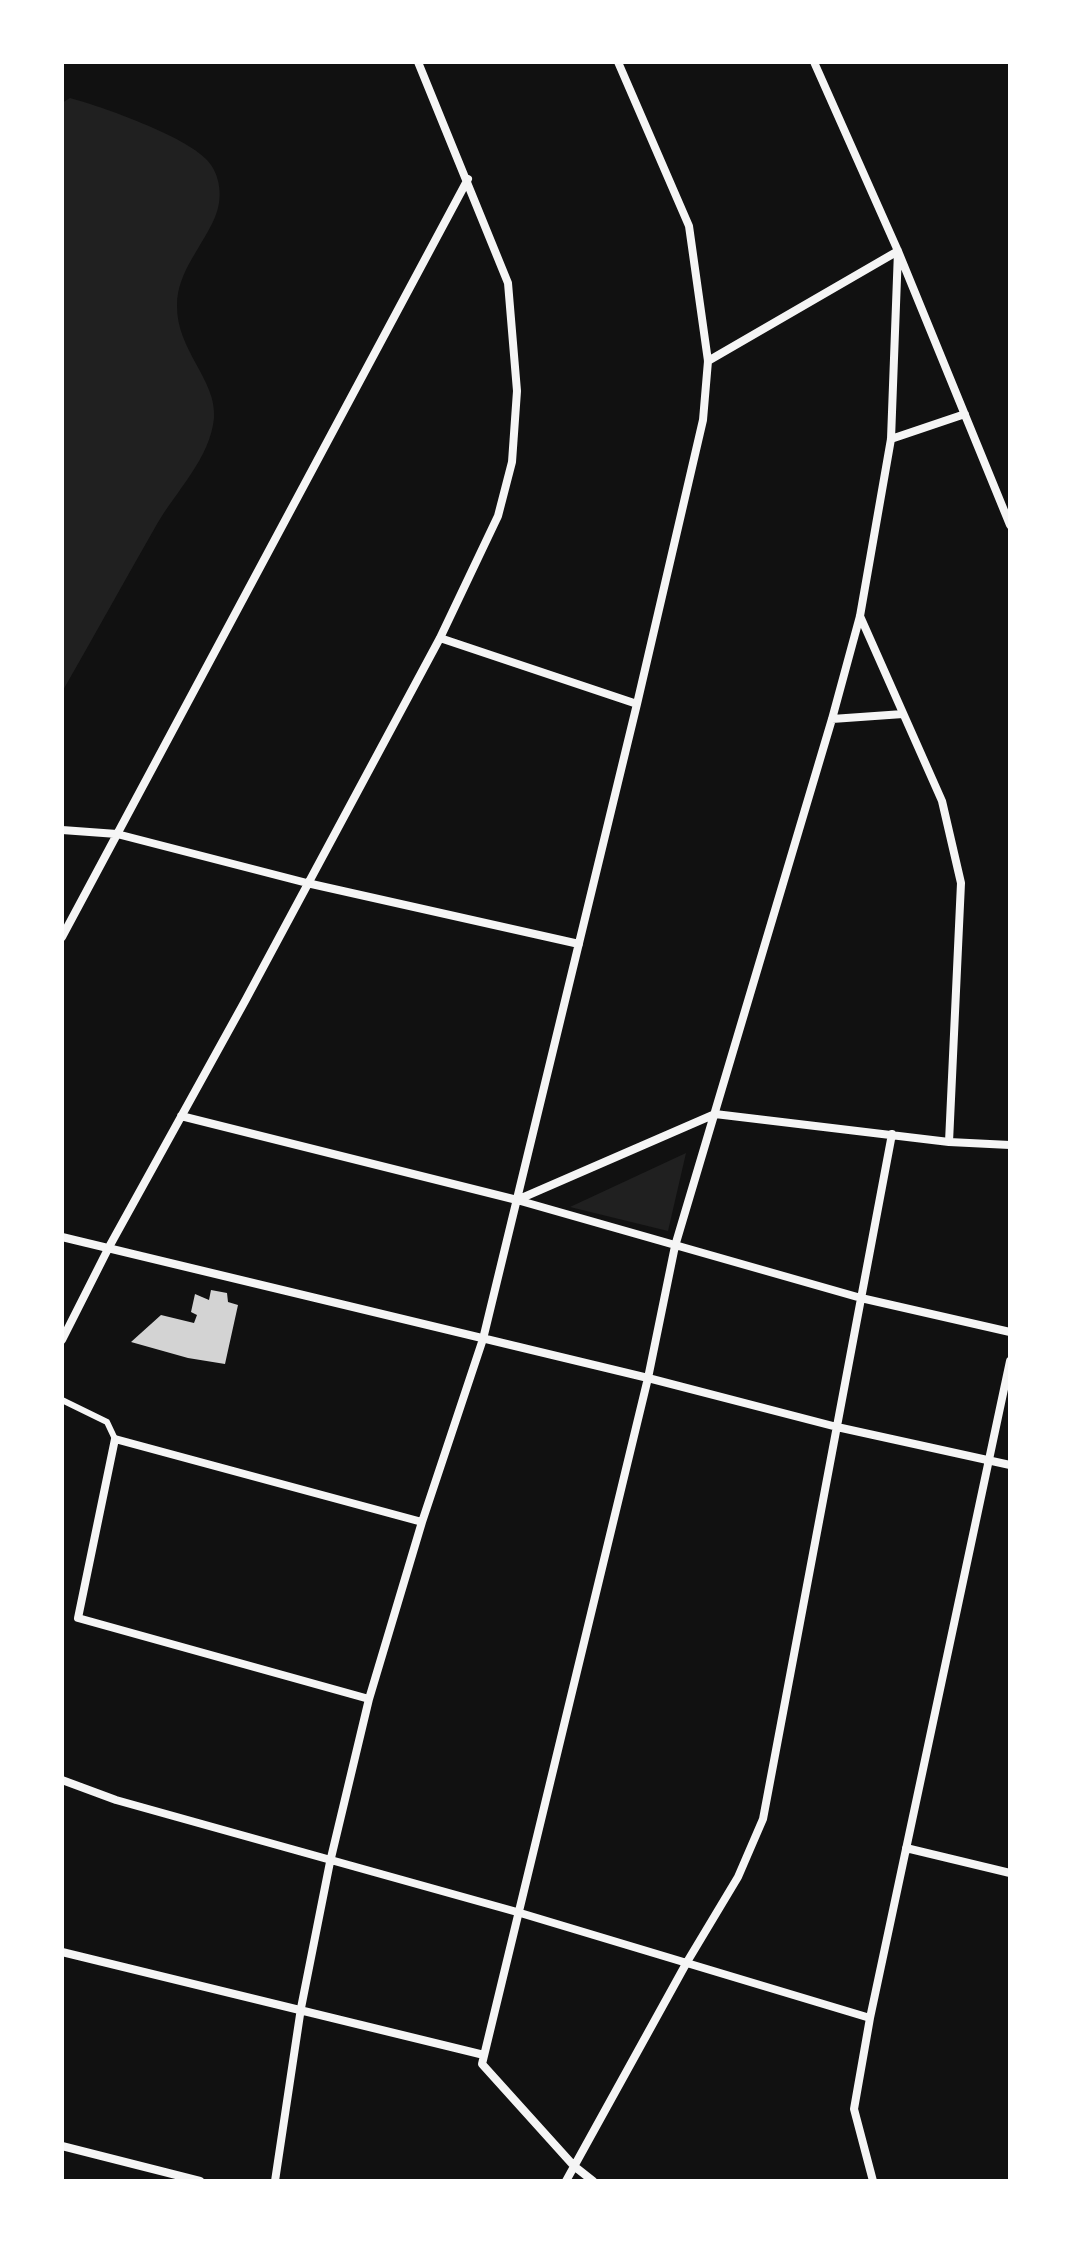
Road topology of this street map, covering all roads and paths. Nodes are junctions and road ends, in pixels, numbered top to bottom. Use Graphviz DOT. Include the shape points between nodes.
graph roads {
  1 [pos="418,62"];
  2 [pos="618,62"];
  3 [pos="814,62"];
  4 [pos="468,179"];
  5 [pos="898,251"];
  6 [pos="708,361"];
  7 [pos="965,414"];
  8 [pos="891,439"];
  9 [pos="1010,525"];
  10 [pos="860,616"];
  11 [pos="440,638"];
  12 [pos="637,704"];
  13 [pos="903,714"];
  14 [pos="832,719"];
  15 [pos="62,830"];
  16 [pos="117,834"];
  17 [pos="307,883"];
  18 [pos="62,937"];
  19 [pos="579,944"];
  20 [pos="715,1114"];
  21 [pos="181,1116"];
  22 [pos="892,1134"];
  23 [pos="949,1142"];
  24 [pos="1010,1145"];
  25 [pos="517,1200"];
  26 [pos="62,1237"];
  27 [pos="675,1246"];
  28 [pos="109,1247"];
  29 [pos="861,1298"];
  30 [pos="1010,1332"];
  31 [pos="483,1339"];
  32 [pos="62,1340"];
  33 [pos="1010,1361"];
  34 [pos="648,1378"];
  35 [pos="62,1400"];
  36 [pos="837,1427"];
  37 [pos="115,1439"];
  38 [pos="988,1459"];
  39 [pos="1010,1465"];
  40 [pos="422,1522"];
  41 [pos="369,1699"];
  42 [pos="62,1780"];
  43 [pos="906,1848"];
  44 [pos="330,1862"];
  45 [pos="1010,1873"];
  46 [pos="517,1912"];
  47 [pos="62,1952"];
  48 [pos="687,1962"];
  49 [pos="301,2008"];
  50 [pos="870,2018"];
  51 [pos="484,2055"];
  52 [pos="62,2146"];
  53 [pos="574,2166"];
  54 [pos="200,2181"];
  55 [pos="275,2181"];
  56 [pos="566,2181"];
  57 [pos="593,2181"];
  58 [pos="873,2181"];
  1 -- 4 [label="street"];
  2 -- 6 [label="street" via="689,226"];
  3 -- 5 [label="street"];
  4 -- 11 [label="street" via="508,283 517,391 512,462 498,516"];
  4 -- 16 [label="street"];
  5 -- 6 [label="street"];
  5 -- 7 [label="street"];
  5 -- 8 [label="street"];
  6 -- 12 [label="street" via="703,420"];
  7 -- 8 [label="street"];
  7 -- 9 [label="street"];
  8 -- 10 [label="street"];
  10 -- 13 [label="street"];
  10 -- 14 [label="street"];
  11 -- 12 [label="street"];
  11 -- 17 [label="street"];
  12 -- 19 [label="street"];
  13 -- 14 [label="street"];
  13 -- 23 [label="street" via="942,801 961,883"];
  14 -- 20 [label="street"];
  15 -- 16 [label="street"];
  16 -- 17 [label="street"];
  16 -- 18 [label="street"];
  17 -- 19 [label="street"];
  17 -- 21 [label="street"];
  19 -- 25 [label="street"];
  20 -- 22 [label="street"];
  20 -- 25 [label="street"];
  20 -- 27 [label="street"];
  21 -- 25 [label="street"];
  21 -- 28 [label="street"];
  22 -- 23 [label="street"];
  22 -- 29 [label="street"];
  23 -- 24 [label="street"];
  25 -- 27 [label="street"];
  25 -- 31 [label="street"];
  26 -- 28 [label="street"];
  27 -- 29 [label="street"];
  27 -- 34 [label="street"];
  28 -- 31 [label="street"];
  28 -- 32 [label="street"];
  29 -- 30 [label="street"];
  29 -- 36 [label="street"];
  31 -- 34 [label="street"];
  31 -- 40 [label="street"];
  33 -- 38 [label="street"];
  34 -- 36 [label="street"];
  34 -- 46 [label="street"];
  35 -- 37 [label="lane" via="107,1422"];
  36 -- 38 [label="street"];
  36 -- 48 [label="street" via="763,1819 738,1877"];
  37 -- 40 [label="street"];
  37 -- 41 [label="street" via="78,1618"];
  38 -- 39 [label="street"];
  38 -- 43 [label="street"];
  40 -- 41 [label="street"];
  41 -- 44 [label="street"];
  42 -- 44 [label="street"];
  43 -- 45 [label="street"];
  43 -- 50 [label="street"];
  44 -- 46 [label="street"];
  44 -- 49 [label="street"];
  46 -- 48 [label="street"];
  46 -- 51 [label="street"];
  47 -- 49 [label="street"];
  48 -- 50 [label="street"];
  48 -- 53 [label="street"];
  49 -- 51 [label="street"];
  49 -- 55 [label="street"];
  50 -- 58 [label="street" via="854,2109"];
  51 -- 53 [label="street" via="482,2064"];
  52 -- 54 [label="street"];
  53 -- 56 [label="street"];
  53 -- 57 [label="street"];
}
